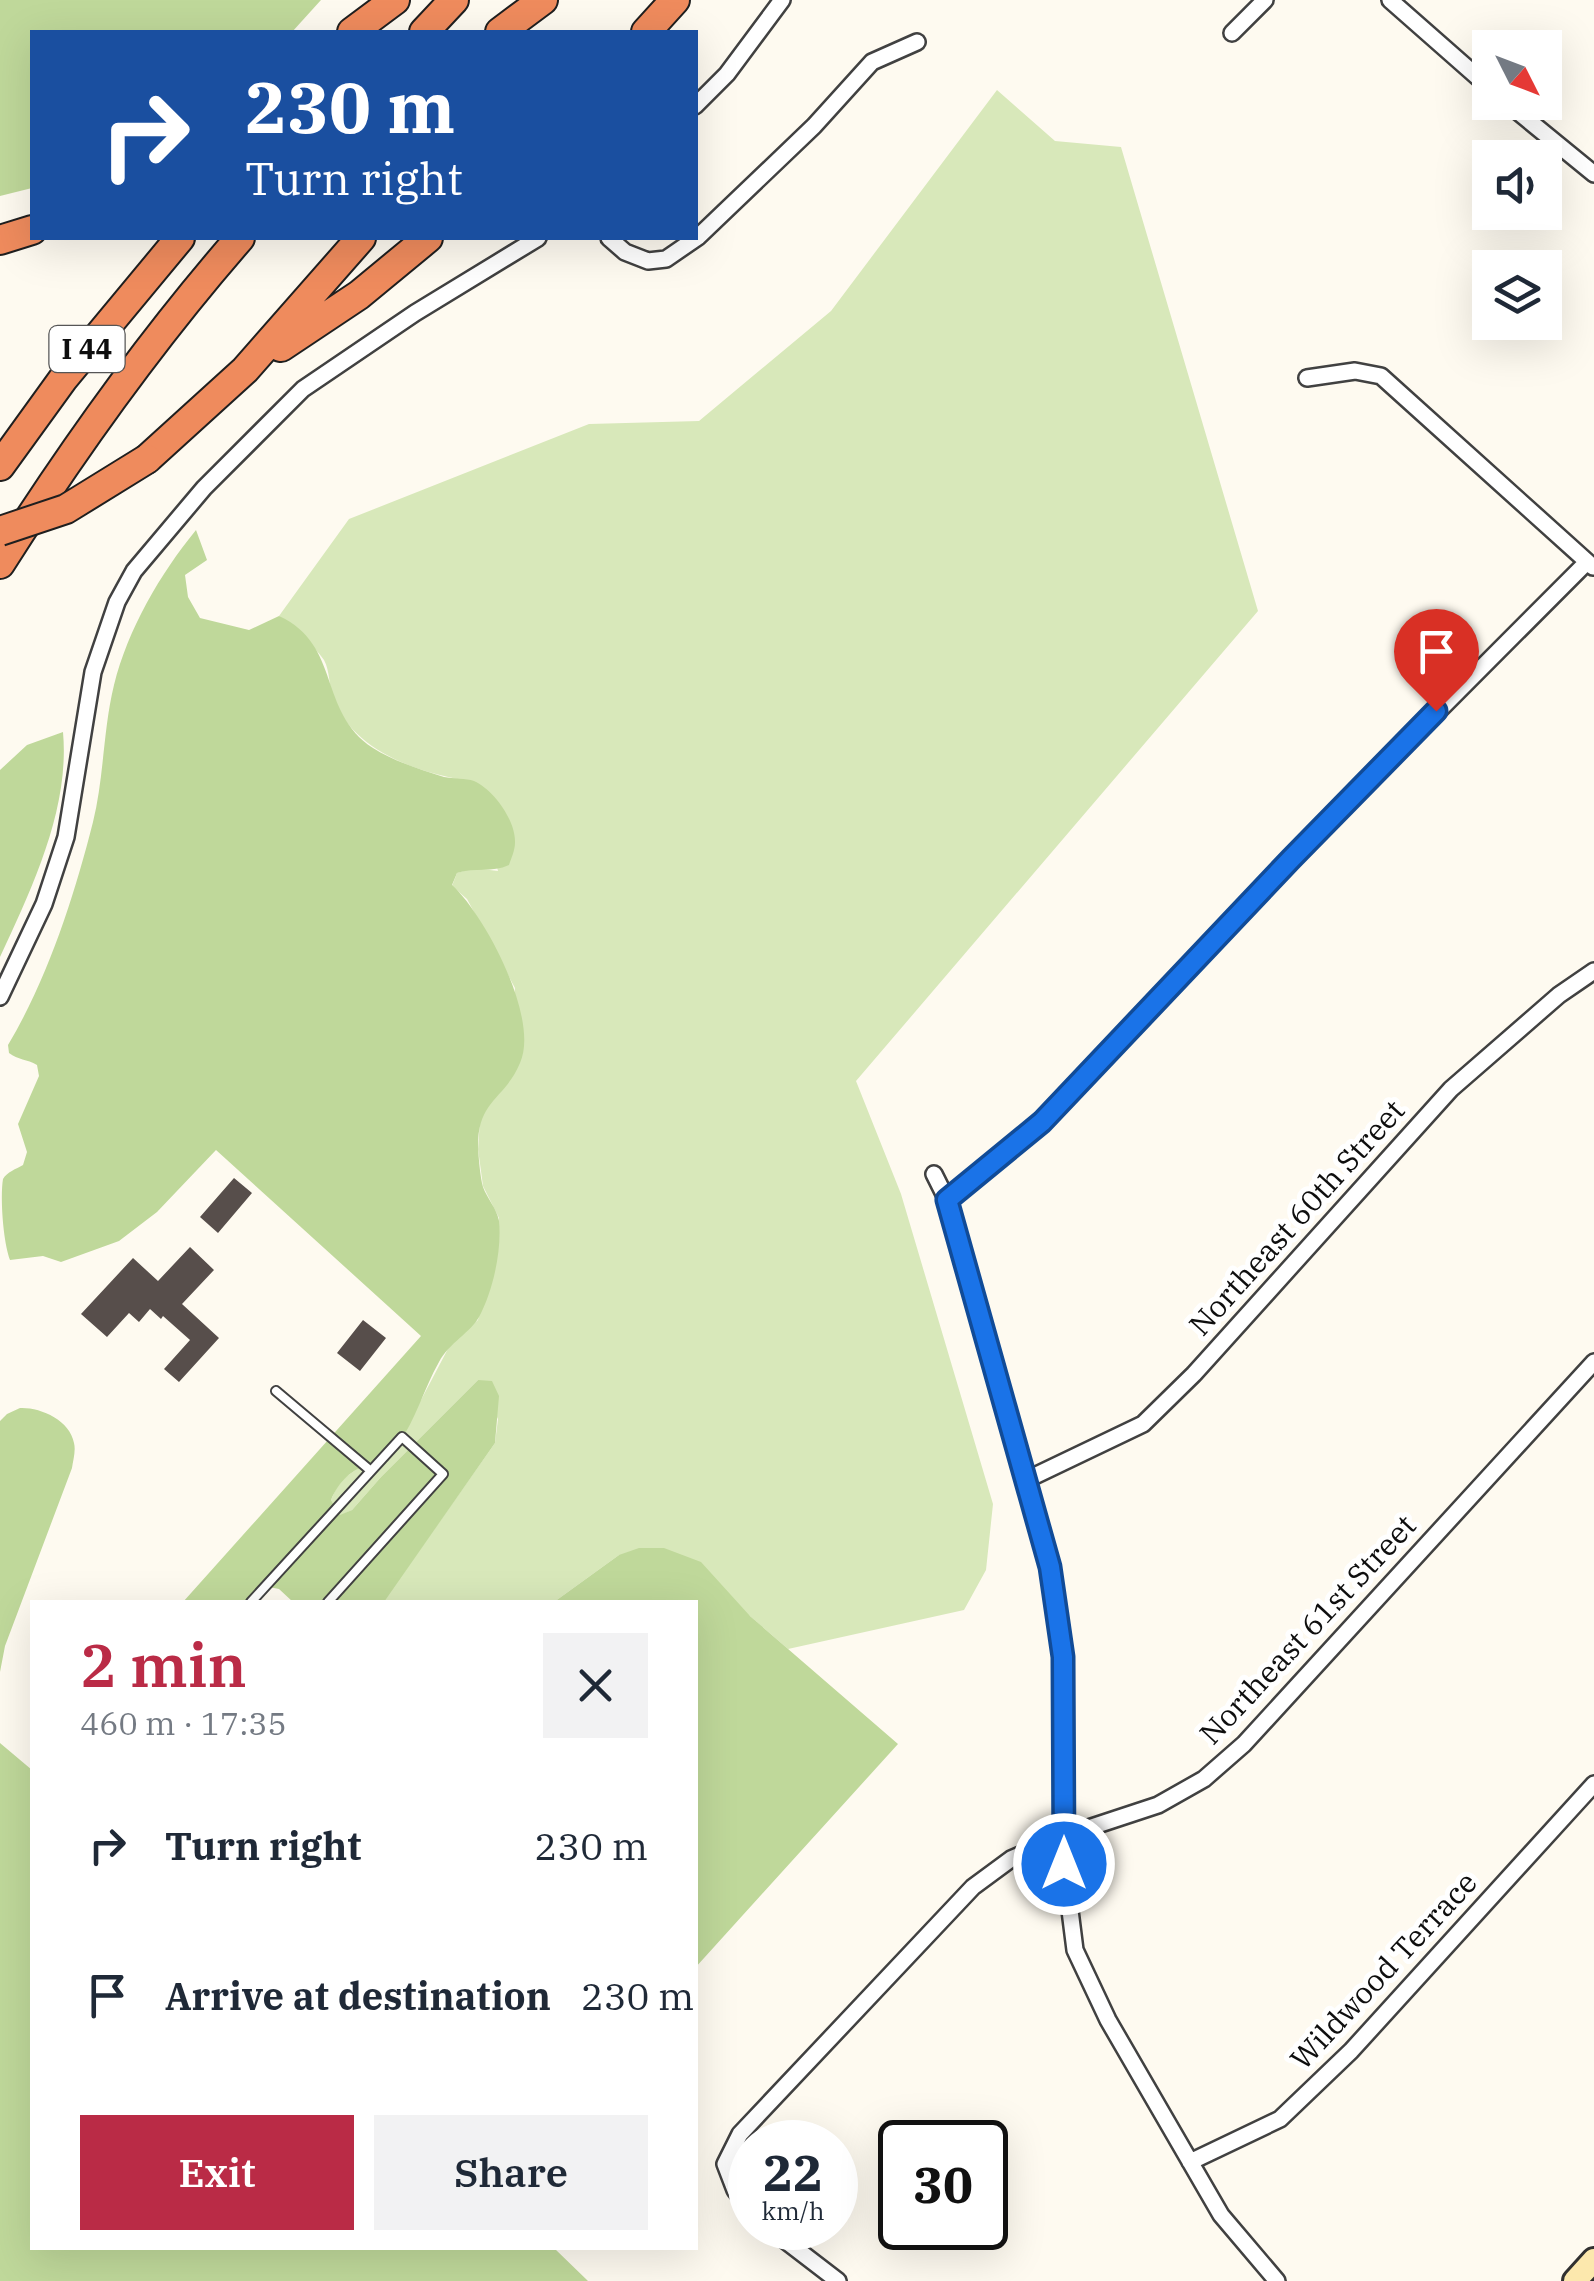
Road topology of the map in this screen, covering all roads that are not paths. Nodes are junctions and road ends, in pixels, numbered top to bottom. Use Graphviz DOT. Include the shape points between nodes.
graph roads {
  1 [pos="396,0"];
  2 [pos="454,0"];
  3 [pos="543,0"];
  4 [pos="560,0"];
  5 [pos="675,0"];
  6 [pos="782,0"];
  7 [pos="1265,0"];
  8 [pos="1390,0"];
  9 [pos="355,30"];
  10 [pos="368,30"];
  11 [pos="426,30"];
  12 [pos="503,30"];
  13 [pos="535,30"];
  14 [pos="648,30"];
  15 [pos="1232,34"];
  16 [pos="917,42"];
  17 [pos="1472,72"];
  18 [pos="698,103"];
  19 [pos="1528,120"];
  20 [pos="1594,174"];
  21 [pos="30,231"];
  22 [pos="698,238"];
  23 [pos="0,240"];
  24 [pos="178,240"];
  25 [pos="238,240"];
  26 [pos="254,240"];
  27 [pos="359,240"];
  28 [pos="426,240"];
  29 [pos="535,240"];
  30 [pos="611,240"];
  31 [pos="695,240"];
  32 [pos="188,298"];
  33 [pos="245,370"];
  34 [pos="1306,378"];
  35 [pos="0,466"];
  36 [pos="0,531"];
  37 [pos="0,564"];
  38 [pos="1590,565"];
  39 [pos="1594,971"];
  40 [pos="0,997"];
  41 [pos="934,1174"];
  42 [pos="947,1200"];
  43 [pos="1594,1362"];
  44 [pos="276,1390"];
  45 [pos="371,1472"];
  46 [pos="1026,1480"];
  47 [pos="253,1600"];
  48 [pos="330,1600"];
  49 [pos="1594,1784"];
  50 [pos="1064,1836"];
  51 [pos="753,2120"];
  52 [pos="1190,2162"];
  53 [pos="798,2250"];
  54 [pos="1594,2260"];
  55 [pos="837,2281"];
  56 [pos="1277,2281"];
  57 [pos="1575,2281"];
  1 -- 9 [label="highway"];
  1 -- 10 [label="highway"];
  2 -- 11 [label="highway"];
  3 -- 12 [label="highway"];
  4 -- 13 [label="highway"];
  5 -- 14 [label="highway"];
  6 -- 18 [label="street"];
  7 -- 15 [label="street"];
  8 -- 17 [label="street"];
  16 -- 22 [label="street" via="872,62"];
  19 -- 20 [label="street"];
  21 -- 23 [label="highway"];
  24 -- 35 [label="highway, I 44"];
  25 -- 32 [label="highway, I 44"];
  26 -- 32 [label="highway"];
  27 -- 33 [label="highway"];
  28 -- 33 [label="highway" via="359,295"];
  29 -- 40 [label="street" via="304,389 204,488 134,571 93,672 66,837 44,904"];
  30 -- 31 [label="street" via="648,261 666,259"];
  32 -- 37 [label="highway, I 44" via="59,471"];
  33 -- 36 [label="highway, bridge" via="147,459 66,509"];
  34 -- 38 [label="street" via="1354,371 1381,376"];
  38 -- 42 [label="street" via="1291,859 1042,1122"];
  39 -- 46 [label="street, Northeast 60th Street" via="1450,1089 1142,1424"];
  41 -- 42 [label="street"];
  42 -- 46 [label="street"];
  43 -- 50 [label="street, Northeast 61st Street" via="1244,1744 1158,1805"];
  44 -- 45 [label="lane"];
  45 -- 47 [label="lane"];
  45 -- 48 [label="lane" via="402,1437 443,1474"];
  46 -- 50 [label="street" via="1050,1567 1063,1657"];
  49 -- 52 [label="street, Wildwood Terrace" via="1280,2120"];
  50 -- 51 [label="street, Northeast 61st Street" via="1011,1858 946,1912"];
  50 -- 52 [label="street" via="1075,1950"];
  52 -- 56 [label="street" via="1221,2215"];
  53 -- 55 [label="street"];
  54 -- 57 [label="main road"];
}
